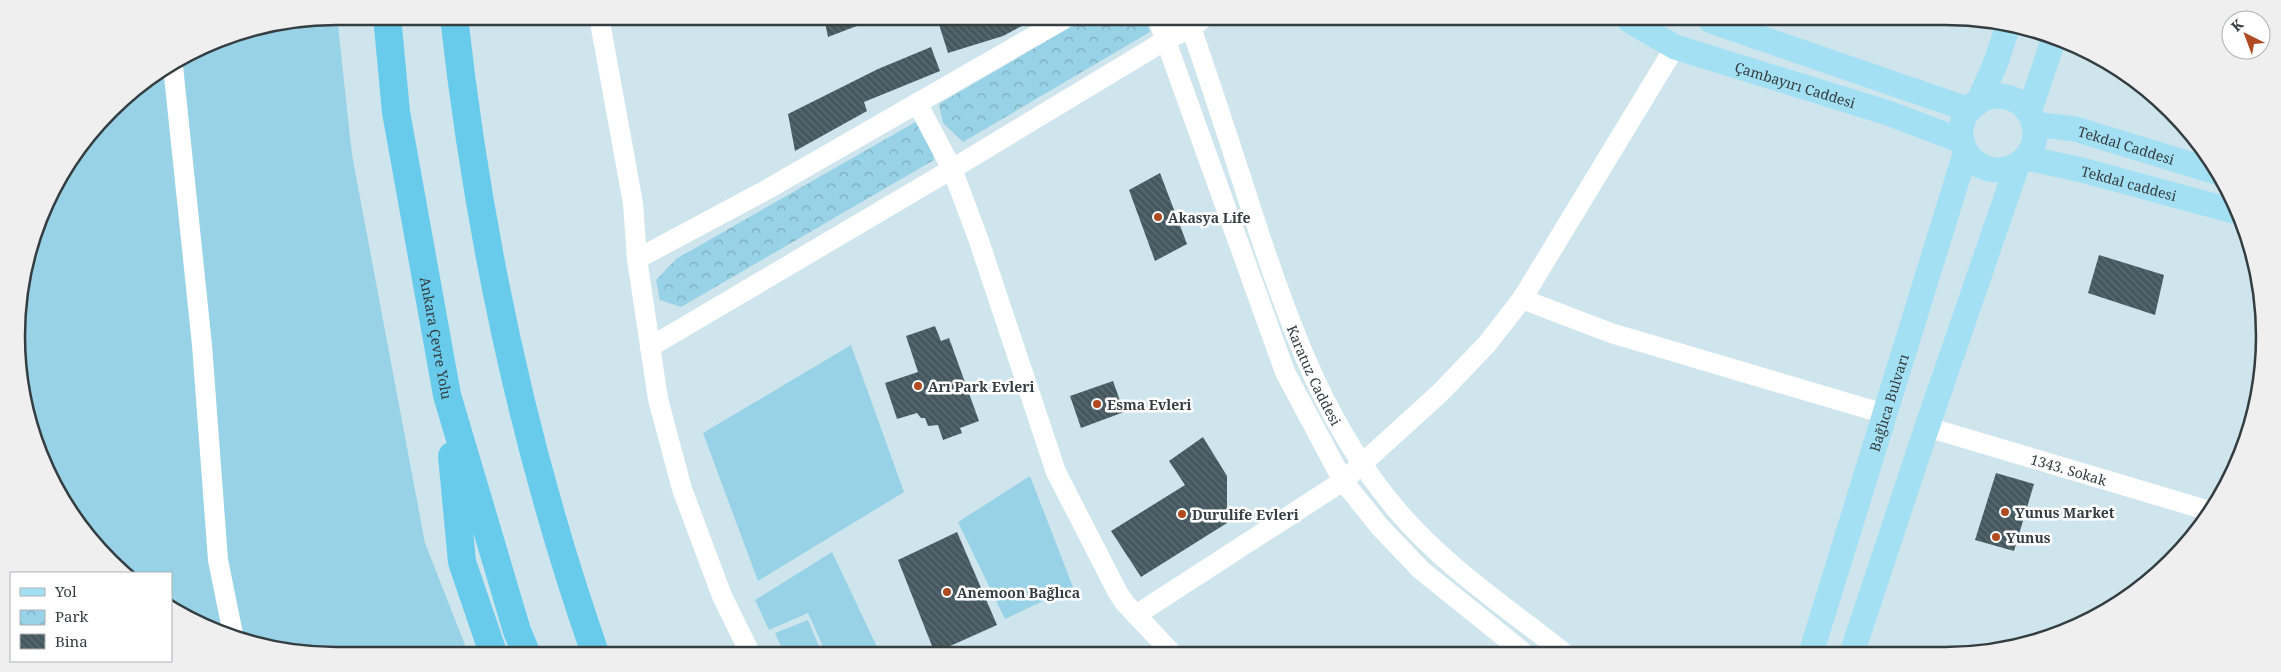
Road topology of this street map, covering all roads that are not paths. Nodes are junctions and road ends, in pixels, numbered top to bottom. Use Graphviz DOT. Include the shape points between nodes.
graph roads {
  1 [pos="388,25"];
  2 [pos="455,25"];
  3 [pos="600,25"];
  4 [pos="1054,25"];
  5 [pos="1160,25"];
  6 [pos="1188,25"];
  7 [pos="1194,25"];
  8 [pos="1637,25"];
  9 [pos="1723,25"];
  10 [pos="2006,31"];
  11 [pos="1166,40"];
  12 [pos="2052,45"];
  13 [pos="1675,47"];
  14 [pos="174,71"];
  15 [pos="917,103"];
  16 [pos="1974,106"];
  17 [pos="2032,118"];
  18 [pos="1964,146"];
  19 [pos="2022,162"];
  20 [pos="952,168"];
  21 [pos="2208,169"];
  22 [pos="2229,210"];
  23 [pos="637,259"];
  24 [pos="1522,299"];
  25 [pos="650,347"];
  26 [pos="446,395"];
  27 [pos="1885,414"];
  28 [pos="1927,427"];
  29 [pos="1362,464"];
  30 [pos="1343,480"];
  31 [pos="2204,509"];
  32 [pos="1136,615"];
  33 [pos="232,628"];
  34 [pos="491,647"];
  35 [pos="524,647"];
  36 [pos="593,647"];
  37 [pos="747,647"];
  38 [pos="1166,647"];
  39 [pos="1517,647"];
  40 [pos="1557,647"];
  41 [pos="1813,647"];
  42 [pos="1854,647"];
  1 -- 26 [label="highway, Ankara Çevre Yolu" via="396,112"];
  2 -- 36 [label="highway" via="479,198 503,323 534,455 568,576"];
  3 -- 23 [label="street" via="633,203"];
  4 -- 15 [label="street"];
  5 -- 11 [label="street, Karatuz Caddesi"];
  6 -- 11 [label="street"];
  7 -- 29 [label="street, Karatuz Caddesi" via="1298,344 1320,394"];
  8 -- 13 [label="main road, Çambayırı Caddesi"];
  9 -- 16 [label="main road"];
  10 -- 16 [label="main road" via="1996,62"];
  11 -- 20 [label="street"];
  11 -- 30 [label="street, Karatuz Caddesi" via="1285,372"];
  12 -- 17 [label="main road"];
  13 -- 18 [label="main road, Çambayırı Caddesi" via="1888,113"];
  13 -- 24 [label="street"];
  14 -- 33 [label="street" via="202,345 218,560"];
  15 -- 20 [label="street"];
  15 -- 23 [label="street" via="766,190"];
  16 -- 17 [label="main road" via="1988,98 2006,97 2021,104"];
  16 -- 18 [label="main road" via="1963,125"];
  17 -- 19 [label="main road" via="2036,136 2033,148"];
  17 -- 21 [label="main road, Tekdal Caddesi"];
  18 -- 19 [label="main road" via="1982,167 2006,170"];
  18 -- 27 [label="main road, Bağlıca Bulvarı"];
  19 -- 22 [label="main road, Tekdal caddesi" via="2082,170"];
  19 -- 28 [label="main road"];
  20 -- 25 [label="street"];
  20 -- 32 [label="street" via="1056,472 1117,591"];
  23 -- 25 [label="street"];
  24 -- 27 [label="street" via="1611,333"];
  24 -- 29 [label="street" via="1487,344"];
  25 -- 37 [label="street" via="658,399 682,489 722,596"];
  26 -- 34 [label="highway" via="462,562"];
  26 -- 35 [label="highway, Ankara Çevre Yolu"];
  27 -- 41 [label="main road, Bağlıca Bulvarı"];
  28 -- 31 [label="street, 1343. Sokak"];
  28 -- 42 [label="main road"];
  29 -- 30 [label="street"];
  29 -- 40 [label="street, Karatuz Caddesi" via="1396,509 1441,556"];
  30 -- 32 [label="street"];
  30 -- 39 [label="street, Karatuz Caddesi" via="1421,570"];
  32 -- 38 [label="street"];
}
